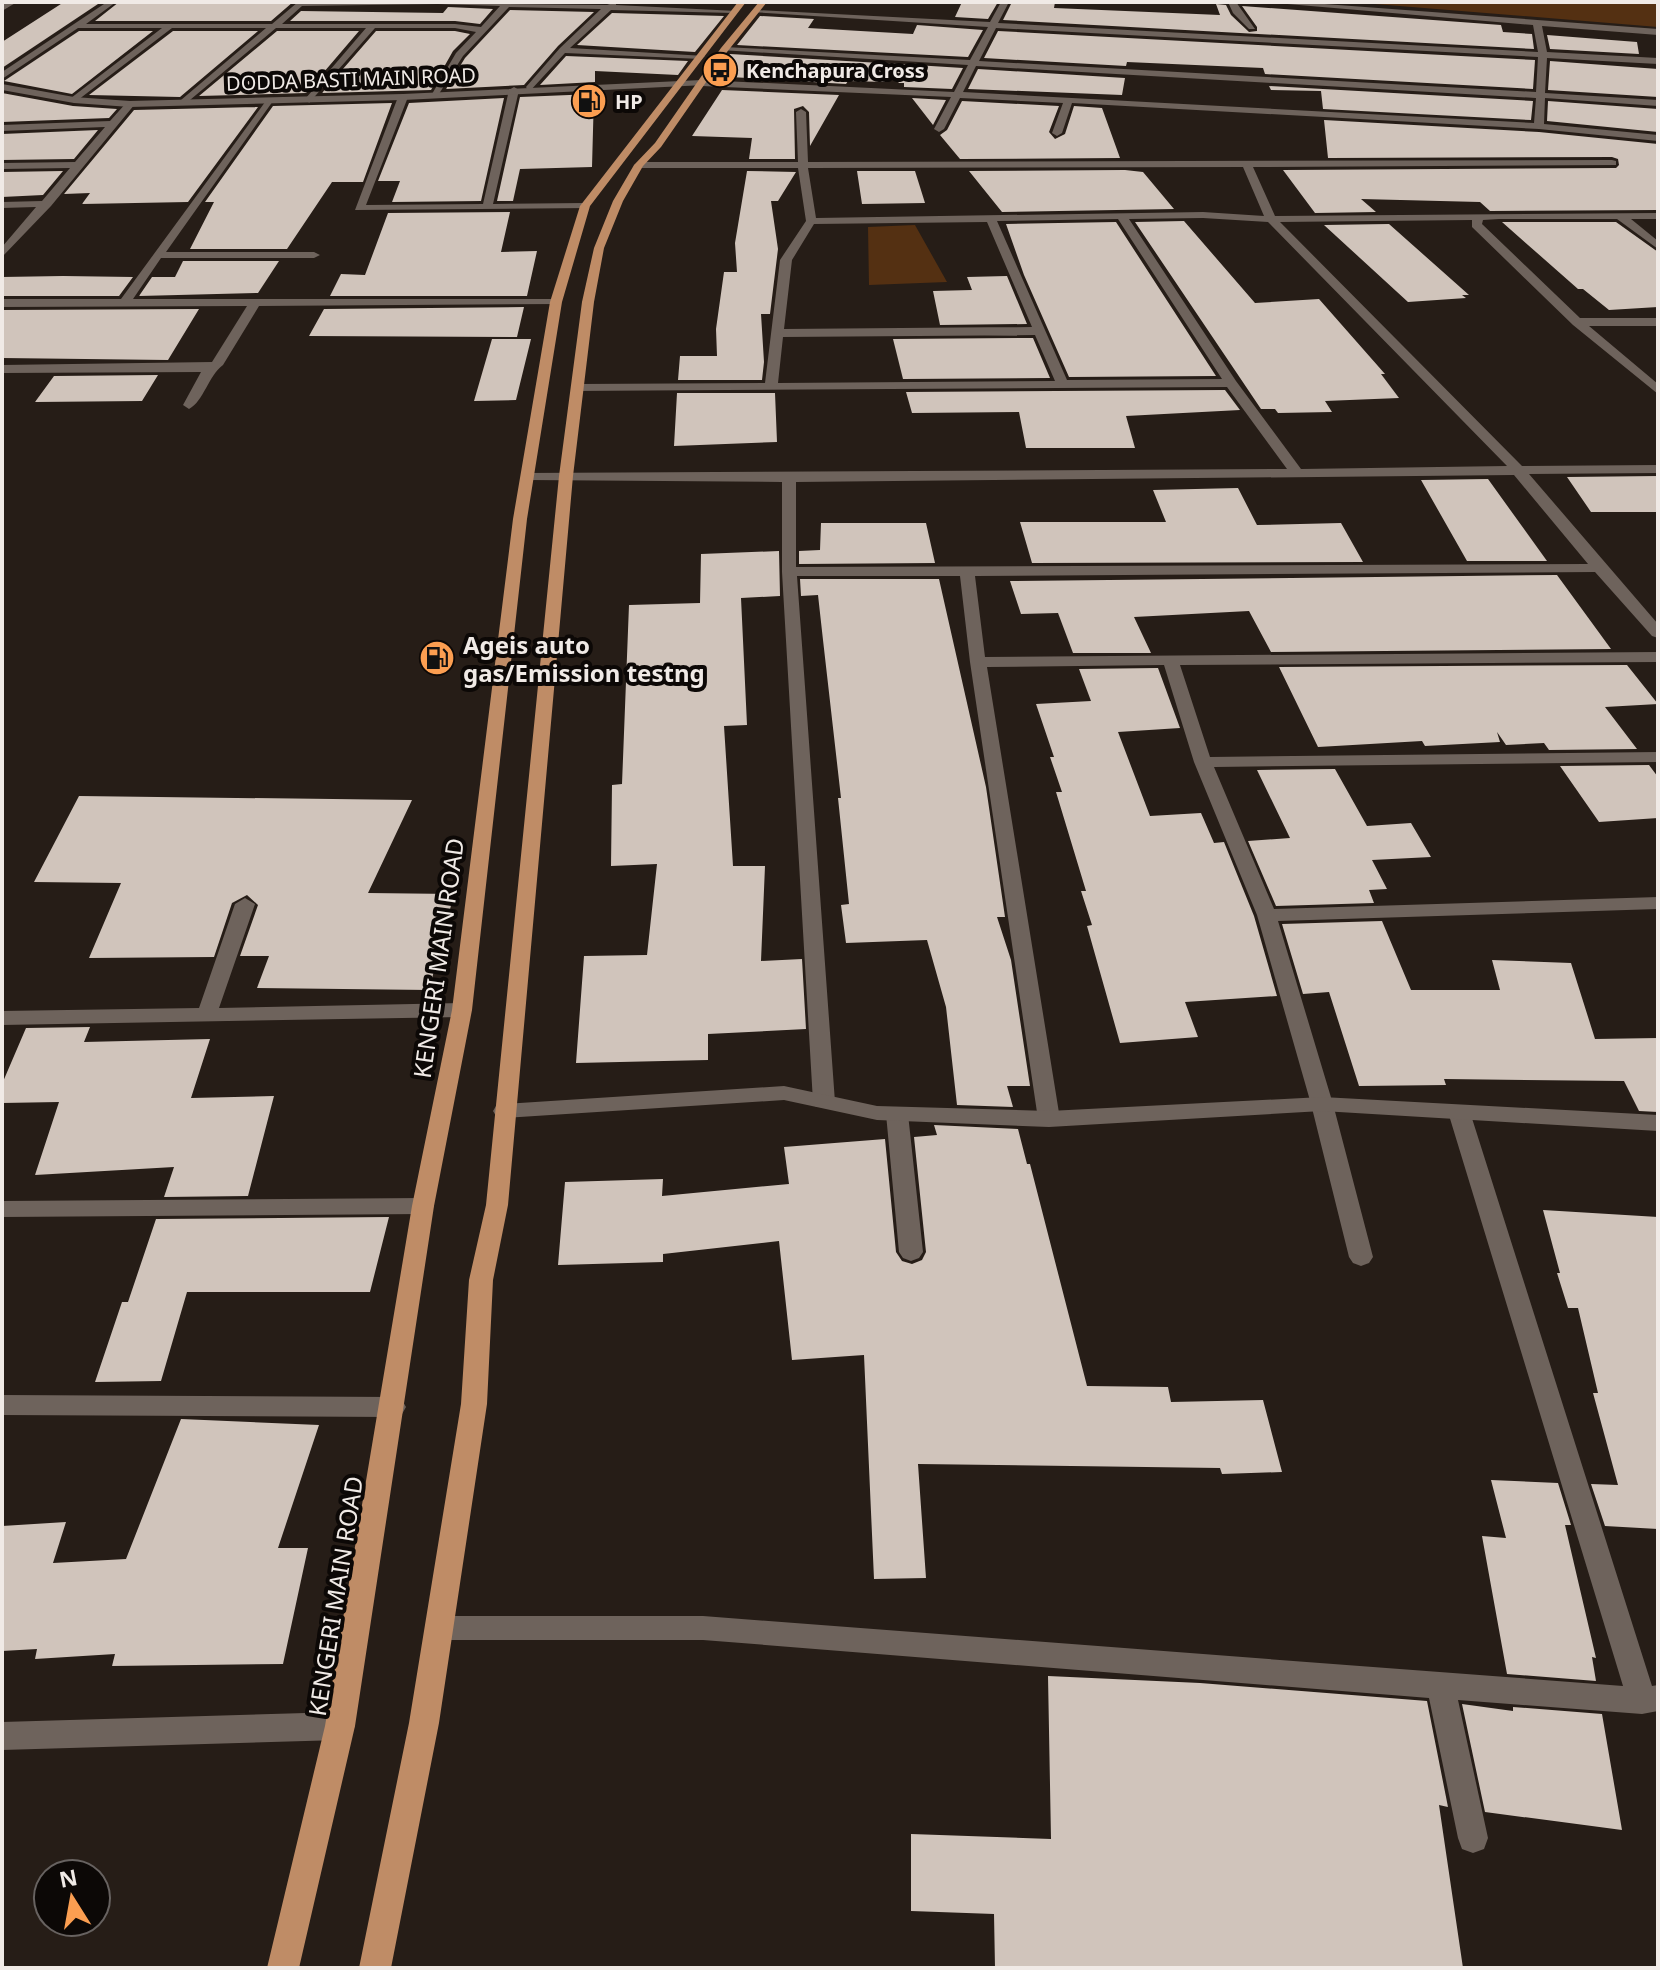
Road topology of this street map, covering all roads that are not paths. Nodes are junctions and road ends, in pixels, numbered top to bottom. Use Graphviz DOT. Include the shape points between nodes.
graph roads {
  1 [pos="13,2"];
  2 [pos="112,2"];
  3 [pos="1005,2"];
  4 [pos="1232,2"];
  5 [pos="1267,2"];
  6 [pos="302,3"];
  7 [pos="508,3"];
  8 [pos="610,5"];
  9 [pos="748,7"];
  10 [pos="2,9"];
  11 [pos="1537,23"];
  12 [pos="994,25"];
  13 [pos="73,26"];
  14 [pos="169,27"];
  15 [pos="275,27"];
  16 [pos="372,27"];
  17 [pos="1252,27"];
  18 [pos="482,30"];
  19 [pos="1658,32"];
  20 [pos="563,50"];
  21 [pos="724,50"];
  22 [pos="1543,53"];
  23 [pos="701,56"];
  24 [pos="1658,61"];
  25 [pos="975,62"];
  26 [pos="2,76"];
  27 [pos="702,83"];
  28 [pos="677,84"];
  29 [pos="2,87"];
  30 [pos="529,89"];
  31 [pos="514,90"];
  32 [pos="437,94"];
  33 [pos="955,94"];
  34 [pos="1541,94"];
  35 [pos="1302,96"];
  36 [pos="403,97"];
  37 [pos="74,100"];
  38 [pos="309,100"];
  39 [pos="1068,100"];
  40 [pos="268,101"];
  41 [pos="184,102"];
  42 [pos="1658,103"];
  43 [pos="130,104"];
  44 [pos="801,112"];
  45 [pos="113,124"];
  46 [pos="1539,126"];
  47 [pos="2,128"];
  48 [pos="939,129"];
  49 [pos="1057,133"];
  50 [pos="1658,138"];
  51 [pos="1612,163"];
  52 [pos="77,165"];
  53 [pos="639,165"];
  54 [pos="1247,165"];
  55 [pos="2,166"];
  56 [pos="803,166"];
  57 [pos="47,204"];
  58 [pos="2,205"];
  59 [pos="585,206"];
  60 [pos="487,207"];
  61 [pos="1121,216"];
  62 [pos="1620,216"];
  63 [pos="1658,216"];
  64 [pos="990,217"];
  65 [pos="1478,217"];
  66 [pos="1271,219"];
  67 [pos="811,221"];
  68 [pos="1658,246"];
  69 [pos="2,254"];
  70 [pos="159,255"];
  71 [pos="314,255"];
  72 [pos="556,302"];
  73 [pos="2,303"];
  74 [pos="124,303"];
  75 [pos="254,304"];
  76 [pos="1577,322"];
  77 [pos="1658,322"];
  78 [pos="1041,331"];
  79 [pos="776,333"];
  80 [pos="209,368"];
  81 [pos="2,369"];
  82 [pos="1643,376"];
  83 [pos="1658,376"];
  84 [pos="1231,383"];
  85 [pos="1063,385"];
  86 [pos="578,388"];
  87 [pos="771,388"];
  88 [pos="1658,390"];
  89 [pos="189,405"];
  90 [pos="1517,469"];
  91 [pos="1658,469"];
  92 [pos="1297,473"];
  93 [pos="528,476"];
  94 [pos="566,476"];
  95 [pos="789,478"];
  96 [pos="1599,568"];
  97 [pos="967,571"];
  98 [pos="789,572"];
  99 [pos="1658,633"];
  100 [pos="1658,657"];
  101 [pos="1170,660"];
  102 [pos="978,662"];
  103 [pos="1658,757"];
  104 [pos="1203,762"];
  105 [pos="1658,903"];
  106 [pos="245,904"];
  107 [pos="1267,915"];
  108 [pos="462,1010"];
  109 [pos="207,1014"];
  110 [pos="2,1018"];
  111 [pos="824,1102"];
  112 [pos="1322,1104"];
  113 [pos="504,1111"];
  114 [pos="1459,1112"];
  115 [pos="897,1114"];
  116 [pos="1049,1119"];
  117 [pos="1658,1123"];
  118 [pos="423,1206"];
  119 [pos="2,1209"];
  120 [pos="911,1252"];
  121 [pos="1361,1257"];
  122 [pos="2,1405"];
  123 [pos="393,1407"];
  124 [pos="439,1628"];
  125 [pos="1441,1688"];
  126 [pos="1650,1700"];
  127 [pos="340,1726"];
  128 [pos="2,1736"];
  129 [pos="1473,1838"];
  130 [pos="283,1968"];
  131 [pos="375,1968"];
  1 -- 10 [label="street"];
  2 -- 13 [label="street"];
  3 -- 12 [label="street"];
  4 -- 17 [label="street"];
  5 -- 11 [label="street"];
  6 -- 7 [label="street"];
  6 -- 15 [label="street"];
  7 -- 8 [label="street"];
  7 -- 18 [label="street"];
  8 -- 9 [label="street"];
  8 -- 20 [label="street"];
  9 -- 12 [label="street"];
  9 -- 21 [label="main road"];
  9 -- 23 [label="main road, KENGERI MAIN ROAD"];
  11 -- 19 [label="street"];
  11 -- 22 [label="street"];
  12 -- 22 [label="street"];
  12 -- 25 [label="street"];
  13 -- 14 [label="street"];
  13 -- 26 [label="street"];
  14 -- 15 [label="street"];
  14 -- 37 [label="street"];
  15 -- 16 [label="street"];
  15 -- 41 [label="street"];
  16 -- 18 [label="street"];
  16 -- 38 [label="street"];
  18 -- 32 [label="street" via="459,55"];
  20 -- 23 [label="street"];
  20 -- 30 [label="street"];
  21 -- 25 [label="street"];
  21 -- 27 [label="main road"];
  22 -- 24 [label="street"];
  22 -- 34 [label="street"];
  23 -- 28 [label="main road, KENGERI MAIN ROAD"];
  25 -- 33 [label="street"];
  25 -- 35 [label="street"];
  27 -- 28 [label="street, DODDA BASTI MAIN ROAD"];
  27 -- 33 [label="street, DODDA BASTI MAIN ROAD"];
  27 -- 53 [label="main road"];
  28 -- 30 [label="street, DODDA BASTI MAIN ROAD"];
  28 -- 59 [label="main road, KENGERI MAIN ROAD"];
  29 -- 37 [label="street, DODDA BASTI MAIN ROAD"];
  30 -- 31 [label="street, DODDA BASTI MAIN ROAD"];
  31 -- 32 [label="street, DODDA BASTI MAIN ROAD"];
  31 -- 60 [label="street"];
  32 -- 36 [label="street, DODDA BASTI MAIN ROAD"];
  33 -- 39 [label="street, DODDA BASTI MAIN ROAD"];
  33 -- 48 [label="street"];
  34 -- 35 [label="street"];
  34 -- 42 [label="street"];
  34 -- 46 [label="street"];
  35 -- 39 [label="street, DODDA BASTI MAIN ROAD"];
  35 -- 46 [label="street"];
  36 -- 38 [label="street, DODDA BASTI MAIN ROAD"];
  36 -- 60 [label="street" via="359,208"];
  37 -- 43 [label="street, DODDA BASTI MAIN ROAD"];
  38 -- 40 [label="street, DODDA BASTI MAIN ROAD"];
  39 -- 49 [label="street"];
  40 -- 41 [label="street, DODDA BASTI MAIN ROAD"];
  40 -- 70 [label="street"];
  41 -- 43 [label="street, DODDA BASTI MAIN ROAD"];
  43 -- 45 [label="street"];
  44 -- 56 [label="street"];
  45 -- 47 [label="street"];
  45 -- 52 [label="street"];
  46 -- 50 [label="street"];
  51 -- 54 [label="street"];
  52 -- 55 [label="street"];
  52 -- 57 [label="street"];
  53 -- 56 [label="street"];
  53 -- 86 [label="main road" via="599,248"];
  54 -- 56 [label="street"];
  54 -- 66 [label="street"];
  56 -- 67 [label="street"];
  57 -- 58 [label="street"];
  57 -- 69 [label="street"];
  59 -- 60 [label="street"];
  59 -- 72 [label="main road, KENGERI MAIN ROAD"];
  61 -- 64 [label="street"];
  61 -- 66 [label="street"];
  61 -- 84 [label="street"];
  62 -- 63 [label="street"];
  62 -- 65 [label="street"];
  62 -- 68 [label="street"];
  64 -- 67 [label="street"];
  64 -- 78 [label="street"];
  65 -- 66 [label="street"];
  65 -- 76 [label="street" via="1476,225"];
  66 -- 90 [label="street"];
  67 -- 79 [label="street" via="786,260"];
  70 -- 71 [label="street"];
  70 -- 74 [label="street"];
  72 -- 75 [label="street"];
  72 -- 93 [label="main road, KENGERI MAIN ROAD"];
  73 -- 74 [label="street"];
  74 -- 75 [label="street"];
  75 -- 80 [label="street" via="217,365"];
  76 -- 77 [label="street"];
  76 -- 82 [label="street"];
  78 -- 79 [label="street"];
  78 -- 85 [label="street"];
  79 -- 87 [label="street"];
  80 -- 81 [label="street"];
  80 -- 89 [label="street"];
  82 -- 83 [label="street"];
  82 -- 88 [label="street"];
  84 -- 85 [label="street"];
  84 -- 92 [label="street"];
  85 -- 87 [label="street"];
  86 -- 87 [label="street"];
  86 -- 94 [label="main road"];
  90 -- 91 [label="street"];
  90 -- 92 [label="street"];
  90 -- 96 [label="street"];
  92 -- 95 [label="street"];
  93 -- 94 [label="street"];
  93 -- 108 [label="main road, KENGERI MAIN ROAD"];
  94 -- 95 [label="street"];
  94 -- 113 [label="main road"];
  95 -- 98 [label="street"];
  96 -- 97 [label="street"];
  96 -- 99 [label="street"];
  97 -- 98 [label="street"];
  97 -- 102 [label="street"];
  98 -- 111 [label="street"];
  100 -- 101 [label="street"];
  101 -- 102 [label="street"];
  101 -- 104 [label="street"];
  102 -- 116 [label="street"];
  103 -- 104 [label="street"];
  104 -- 107 [label="street"];
  105 -- 107 [label="street"];
  106 -- 109 [label="street"];
  107 -- 112 [label="street"];
  108 -- 109 [label="street"];
  108 -- 118 [label="main road, KENGERI MAIN ROAD"];
  109 -- 110 [label="street"];
  111 -- 113 [label="street" via="784,1093"];
  111 -- 115 [label="street"];
  112 -- 114 [label="street"];
  112 -- 116 [label="street"];
  112 -- 121 [label="street"];
  113 -- 124 [label="main road" via="497,1205 481,1280 474,1404"];
  114 -- 117 [label="street"];
  114 -- 126 [label="street"];
  115 -- 116 [label="street"];
  115 -- 120 [label="street"];
  118 -- 119 [label="street"];
  118 -- 123 [label="main road, KENGERI MAIN ROAD"];
  122 -- 123 [label="street"];
  123 -- 127 [label="main road, KENGERI MAIN ROAD"];
  124 -- 125 [label="street" via="703,1628"];
  124 -- 131 [label="main road"];
  125 -- 126 [label="street"];
  125 -- 129 [label="street"];
  127 -- 128 [label="street"];
  127 -- 130 [label="main road, KENGERI MAIN ROAD"];
}
